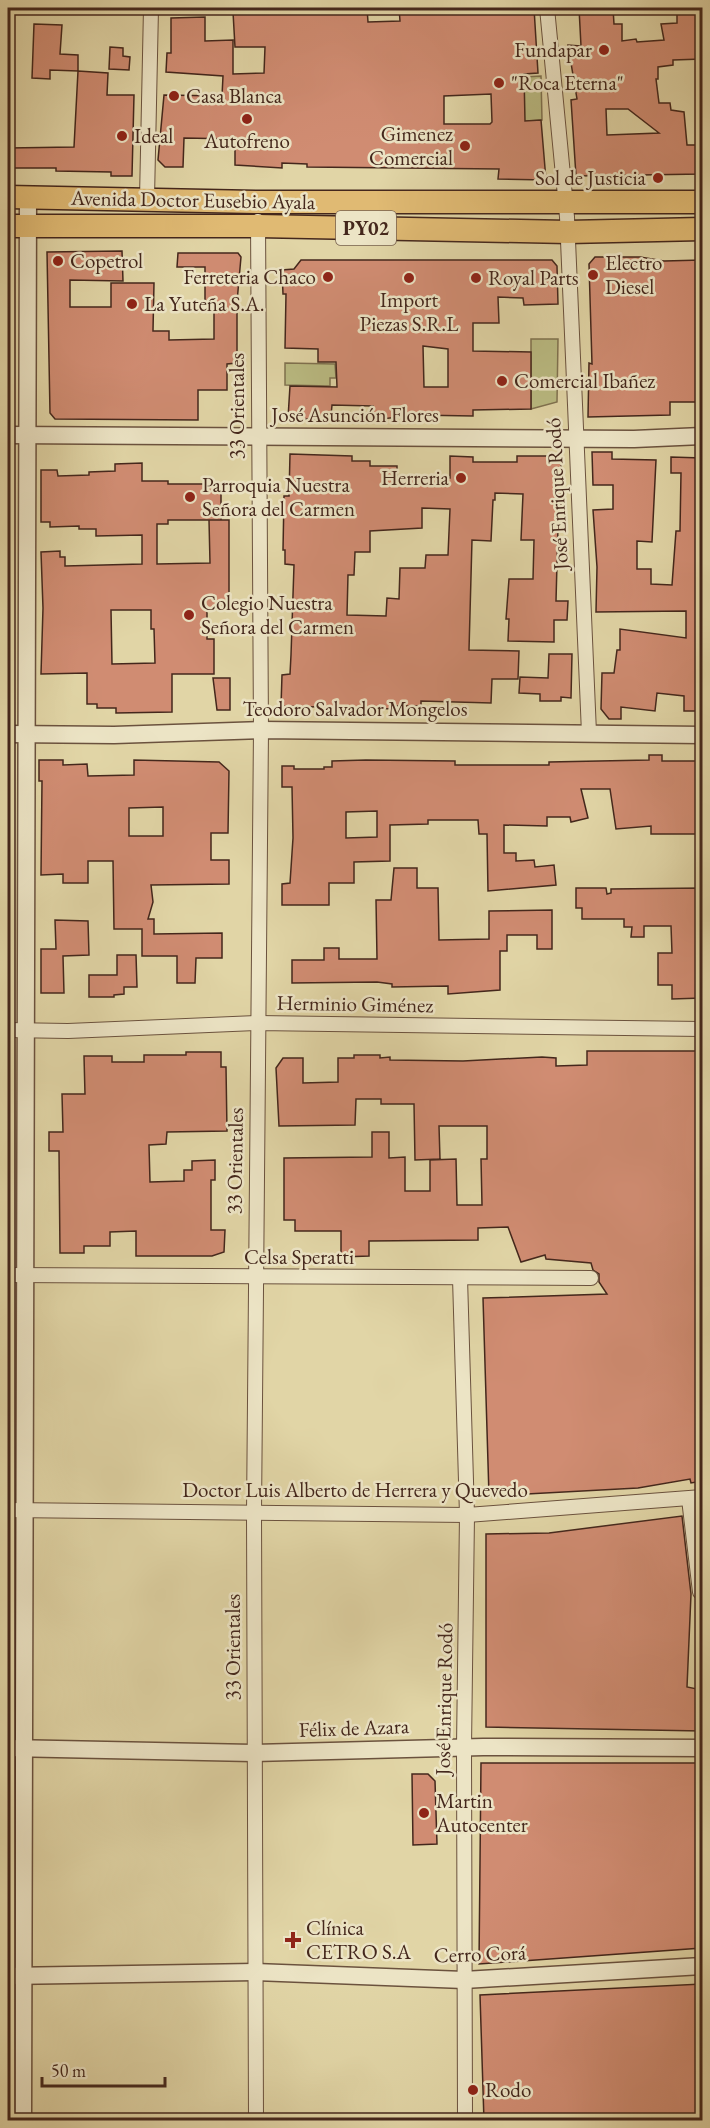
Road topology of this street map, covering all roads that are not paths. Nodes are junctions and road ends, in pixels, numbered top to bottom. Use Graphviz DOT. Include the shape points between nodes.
graph roads {
  1 [pos="151,8"];
  2 [pos="547,8"];
  3 [pos="18,197"];
  4 [pos="147,198"];
  5 [pos="258,202"];
  6 [pos="702,202"];
  7 [pos="567,218"];
  8 [pos="18,226"];
  9 [pos="258,226"];
  10 [pos="702,229"];
  11 [pos="8,435"];
  12 [pos="28,435"];
  13 [pos="702,436"];
  14 [pos="257,437"];
  15 [pos="576,439"];
  16 [pos="261,730"];
  17 [pos="589,733"];
  18 [pos="8,734"];
  19 [pos="27,734"];
  20 [pos="702,735"];
  21 [pos="257,1023"];
  22 [pos="702,1029"];
  23 [pos="8,1030"];
  24 [pos="26,1030"];
  25 [pos="16,1275"];
  26 [pos="255,1278"];
  27 [pos="460,1278"];
  28 [pos="591,1278"];
  29 [pos="696,1498"];
  30 [pos="16,1510"];
  31 [pos="254,1513"];
  32 [pos="467,1515"];
  33 [pos="700,1592"];
  34 [pos="464,1747"];
  35 [pos="15,1748"];
  36 [pos="702,1748"];
  37 [pos="253,1753"];
  38 [pos="702,1966"];
  39 [pos="255,1972"];
  40 [pos="15,1976"];
  41 [pos="464,1980"];
  42 [pos="23,2121"];
  43 [pos="256,2121"];
  44 [pos="465,2121"];
  1 -- 4 [label="street"];
  2 -- 7 [label="street, José Enrique Rodó"];
  3 -- 4 [label="highway, Avenida Doctor Eusebio Ayala / PY02"];
  3 -- 8 [label="street"];
  4 -- 5 [label="highway, Avenida Doctor Eusebio Ayala / PY02"];
  5 -- 7 [label="highway, Avenida Doctor Eusebio Ayala / PY02"];
  5 -- 9 [label="street, 33 Orientales"];
  6 -- 7 [label="highway, Avenida Doctor Eusebio Ayala / PY02"];
  7 -- 9 [label="highway, Avenida Doctor Eusebio Ayala / PY02"];
  7 -- 10 [label="highway, Avenida Doctor Eusebio Ayala / PY02"];
  7 -- 15 [label="street, José Enrique Rodó"];
  8 -- 9 [label="highway, Avenida Doctor Eusebio Ayala / PY02"];
  8 -- 12 [label="street"];
  9 -- 14 [label="street, 33 Orientales"];
  11 -- 12 [label="street, José Asunción Flores"];
  12 -- 14 [label="street, José Asunción Flores"];
  12 -- 19 [label="street"];
  13 -- 15 [label="street, José Asunción Flores"];
  14 -- 15 [label="street, José Asunción Flores"];
  14 -- 16 [label="street, 33 Orientales"];
  15 -- 17 [label="street, José Enrique Rodó"];
  16 -- 17 [label="street, Teodoro Salvador Mongelos"];
  16 -- 19 [label="street, Teodoro Salvador Mongelos"];
  16 -- 21 [label="street, 33 Orientales"];
  17 -- 20 [label="street, Teodoro Salvador Mongelos"];
  18 -- 19 [label="street, Teodoro Salvador Mongelos"];
  19 -- 24 [label="street"];
  21 -- 22 [label="street, Herminio Giménez"];
  21 -- 24 [label="street, Herminio Giménez"];
  21 -- 26 [label="street, 33 Orientales"];
  23 -- 24 [label="street, Herminio Giménez"];
  24 -- 25 [label="street"];
  25 -- 26 [label="street, Celsa Speratti"];
  25 -- 30 [label="street"];
  26 -- 27 [label="street, Celsa Speratti"];
  26 -- 31 [label="street, 33 Orientales"];
  27 -- 28 [label="street, Celsa Speratti"];
  27 -- 32 [label="street, José Enrique Rodó"];
  29 -- 32 [label="street, Doctor Luis Alberto de Herrera y Quevedo"];
  29 -- 33 [label="street"];
  30 -- 31 [label="street, Doctor Luis Alberto de Herrera y Quevedo"];
  30 -- 35 [label="street"];
  31 -- 32 [label="street, Doctor Luis Alberto de Herrera y Quevedo"];
  31 -- 37 [label="street, 33 Orientales"];
  32 -- 34 [label="street, José Enrique Rodó"];
  34 -- 36 [label="street, Félix de Azara"];
  34 -- 37 [label="street, Félix de Azara"];
  34 -- 41 [label="street, José Enrique Rodó"];
  35 -- 37 [label="street, Félix de Azara"];
  35 -- 40 [label="street"];
  37 -- 39 [label="street, 33 Orientales"];
  38 -- 41 [label="street, Cerro Corá"];
  39 -- 40 [label="street, Cerro Corá"];
  39 -- 41 [label="street, Cerro Corá"];
  39 -- 43 [label="street, 33 Orientales"];
  40 -- 42 [label="street"];
  41 -- 44 [label="street, José Enrique Rodó"];
}
